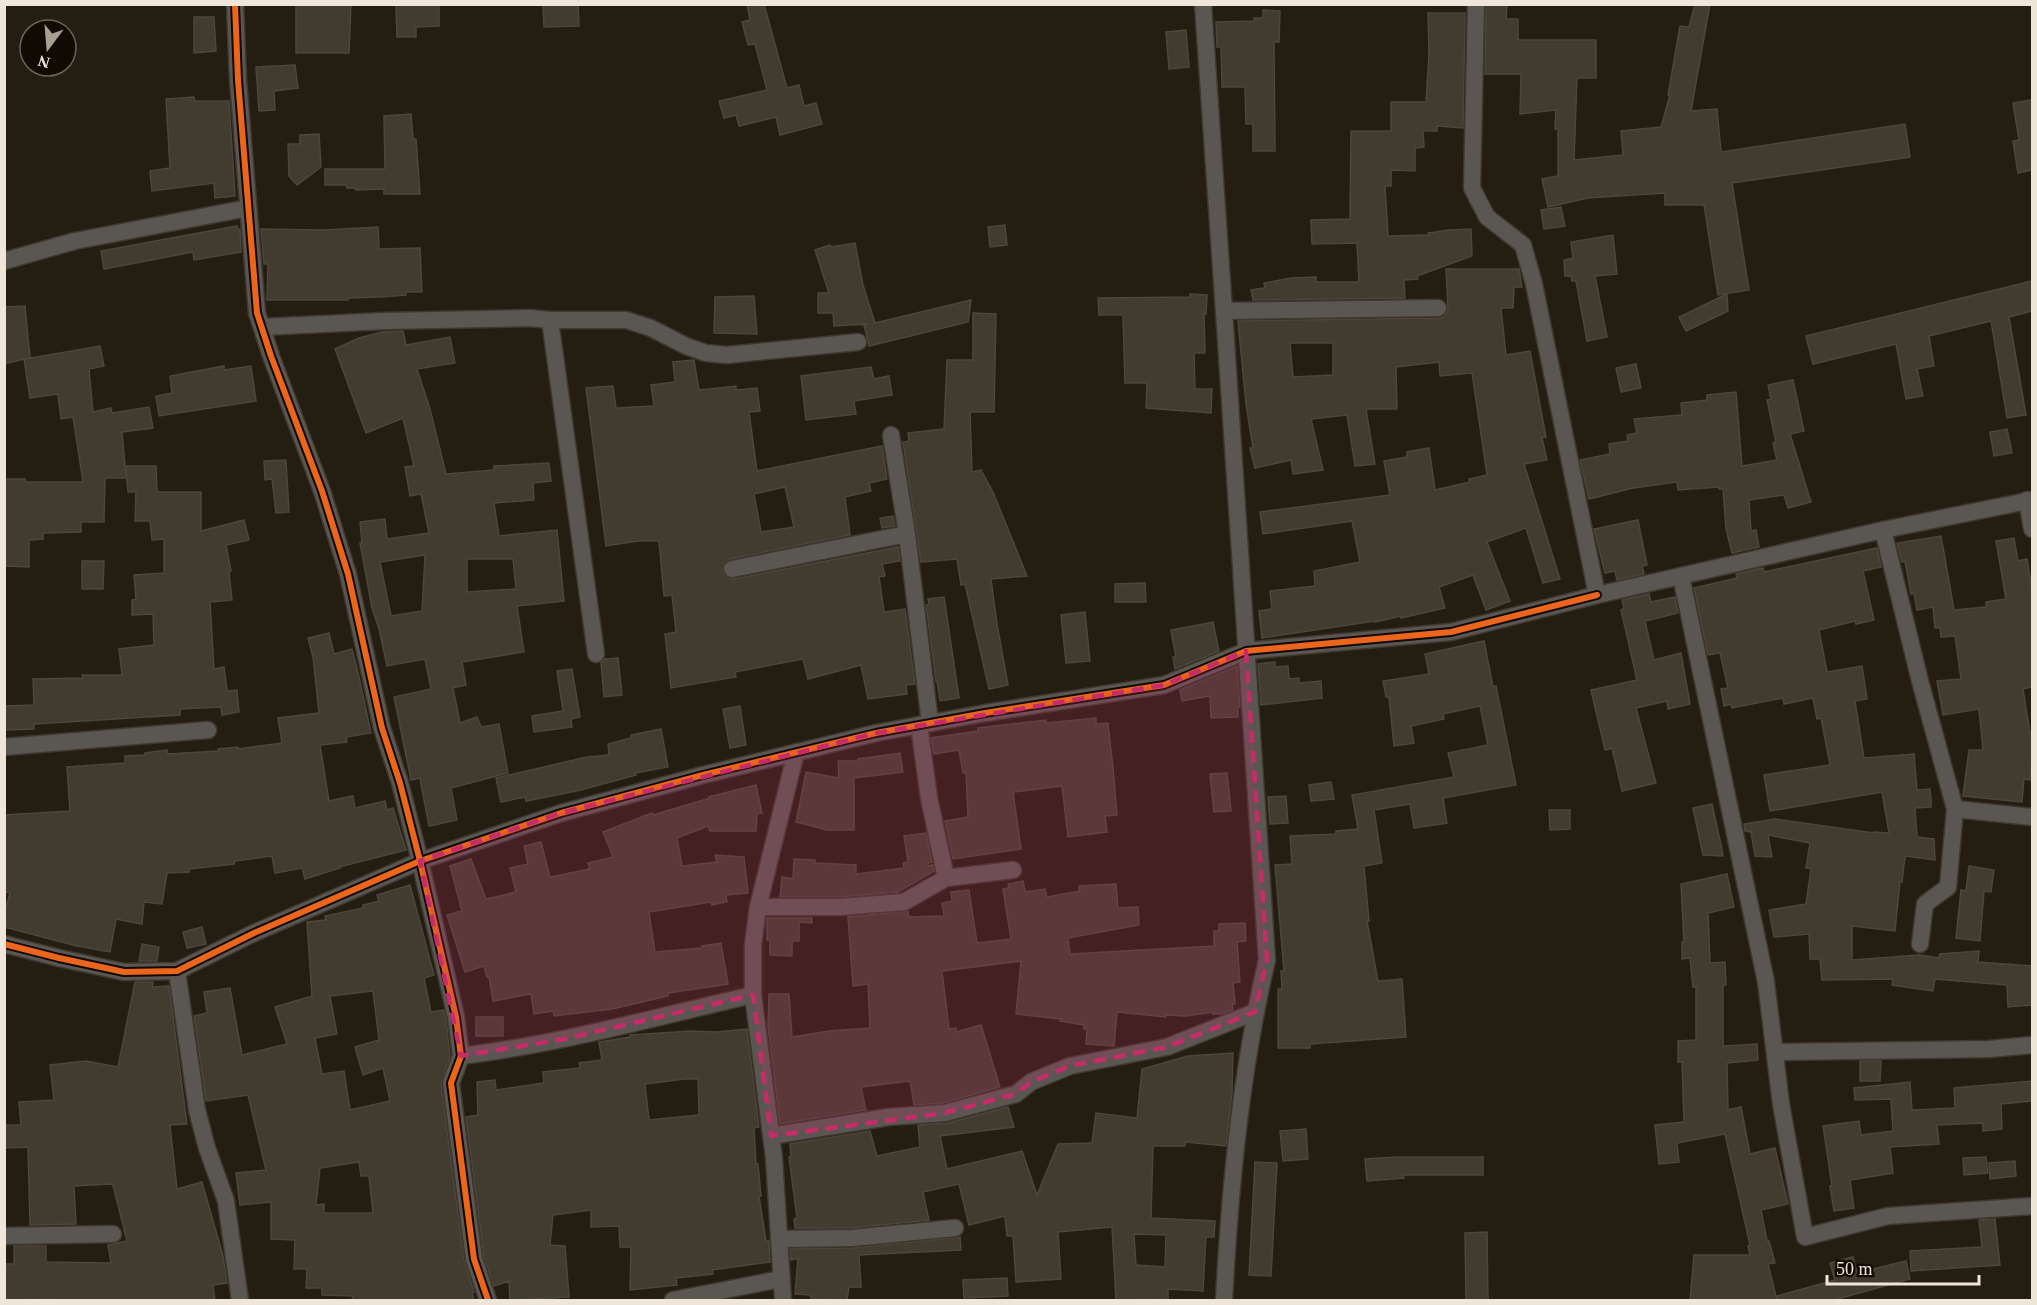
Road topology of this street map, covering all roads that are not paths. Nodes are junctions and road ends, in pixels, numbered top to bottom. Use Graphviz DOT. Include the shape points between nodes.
graph roads {
  1 [pos="235,4"];
  2 [pos="1203,4"];
  3 [pos="1476,4"];
  4 [pos="248,208"];
  5 [pos="4,261"];
  6 [pos="1438,308"];
  7 [pos="1224,311"];
  8 [pos="550,320"];
  9 [pos="262,327"];
  10 [pos="858,342"];
  11 [pos="891,435"];
  12 [pos="2030,500"];
  13 [pos="2032,529"];
  14 [pos="1884,530"];
  15 [pos="907,534"];
  16 [pos="732,568"];
  17 [pos="1681,576"];
  18 [pos="1597,595"];
  19 [pos="1246,651"];
  20 [pos="596,654"];
  21 [pos="925,724"];
  22 [pos="208,730"];
  23 [pos="4,747"];
  24 [pos="796,752"];
  25 [pos="1954,809"];
  26 [pos="2032,817"];
  27 [pos="420,861"];
  28 [pos="1013,870"];
  29 [pos="946,878"];
  30 [pos="758,907"];
  31 [pos="4,944"];
  32 [pos="1920,944"];
  33 [pos="177,971"];
  34 [pos="753,995"];
  35 [pos="1255,1012"];
  36 [pos="2032,1045"];
  37 [pos="1775,1052"];
  38 [pos="460,1056"];
  39 [pos="771,1136"];
  40 [pos="2032,1206"];
  41 [pos="955,1228"];
  42 [pos="113,1234"];
  43 [pos="4,1236"];
  44 [pos="779,1239"];
  45 [pos="781,1279"];
  46 [pos="240,1300"];
  47 [pos="488,1300"];
  48 [pos="673,1300"];
  49 [pos="783,1300"];
  50 [pos="1224,1300"];
  1 -- 4 [label="street"];
  2 -- 7 [label="street"];
  3 -- 18 [label="street" via="1472,188 1487,217 1522,245 1526,255"];
  4 -- 5 [label="street" via="75,241"];
  4 -- 9 [label="street" via="256,302"];
  6 -- 7 [label="street"];
  7 -- 19 [label="street"];
  8 -- 9 [label="street"];
  8 -- 10 [label="street" via="626,320 686,346 728,355"];
  8 -- 20 [label="street"];
  9 -- 27 [label="street" via="348,574 382,728"];
  11 -- 15 [label="street"];
  12 -- 13 [label="street"];
  12 -- 14 [label="street"];
  14 -- 17 [label="street"];
  14 -- 25 [label="street"];
  15 -- 16 [label="street"];
  15 -- 21 [label="street"];
  17 -- 18 [label="street"];
  17 -- 37 [label="street" via="1766,982"];
  18 -- 19 [label="street" via="1451,632"];
  19 -- 21 [label="street" via="1164,685"];
  19 -- 35 [label="street" via="1267,960"];
  21 -- 24 [label="street"];
  21 -- 29 [label="street" via="929,798"];
  22 -- 23 [label="street"];
  24 -- 27 [label="street" via="561,813"];
  24 -- 30 [label="street"];
  25 -- 26 [label="street"];
  25 -- 32 [label="street" via="1948,887 1925,904"];
  27 -- 33 [label="street"];
  27 -- 38 [label="street" via="456,1017"];
  28 -- 29 [label="street"];
  29 -- 30 [label="street" via="904,902"];
  30 -- 34 [label="street"];
  31 -- 33 [label="street" via="124,972"];
  33 -- 46 [label="street" via="197,1110 226,1201"];
  34 -- 38 [label="street" via="565,1039"];
  34 -- 39 [label="street"];
  35 -- 39 [label="street" via="1167,1047 1070,1066 1031,1082 1016,1094 945,1113 889,1117"];
  35 -- 50 [label="street" via="1229,1197"];
  36 -- 37 [label="street"];
  37 -- 40 [label="street" via="1805,1237 1888,1216"];
  38 -- 47 [label="street" via="451,1083 474,1259"];
  39 -- 44 [label="street"];
  41 -- 44 [label="street" via="852,1238"];
  42 -- 43 [label="street"];
  44 -- 45 [label="street"];
  45 -- 48 [label="street"];
  45 -- 49 [label="street"];
}
